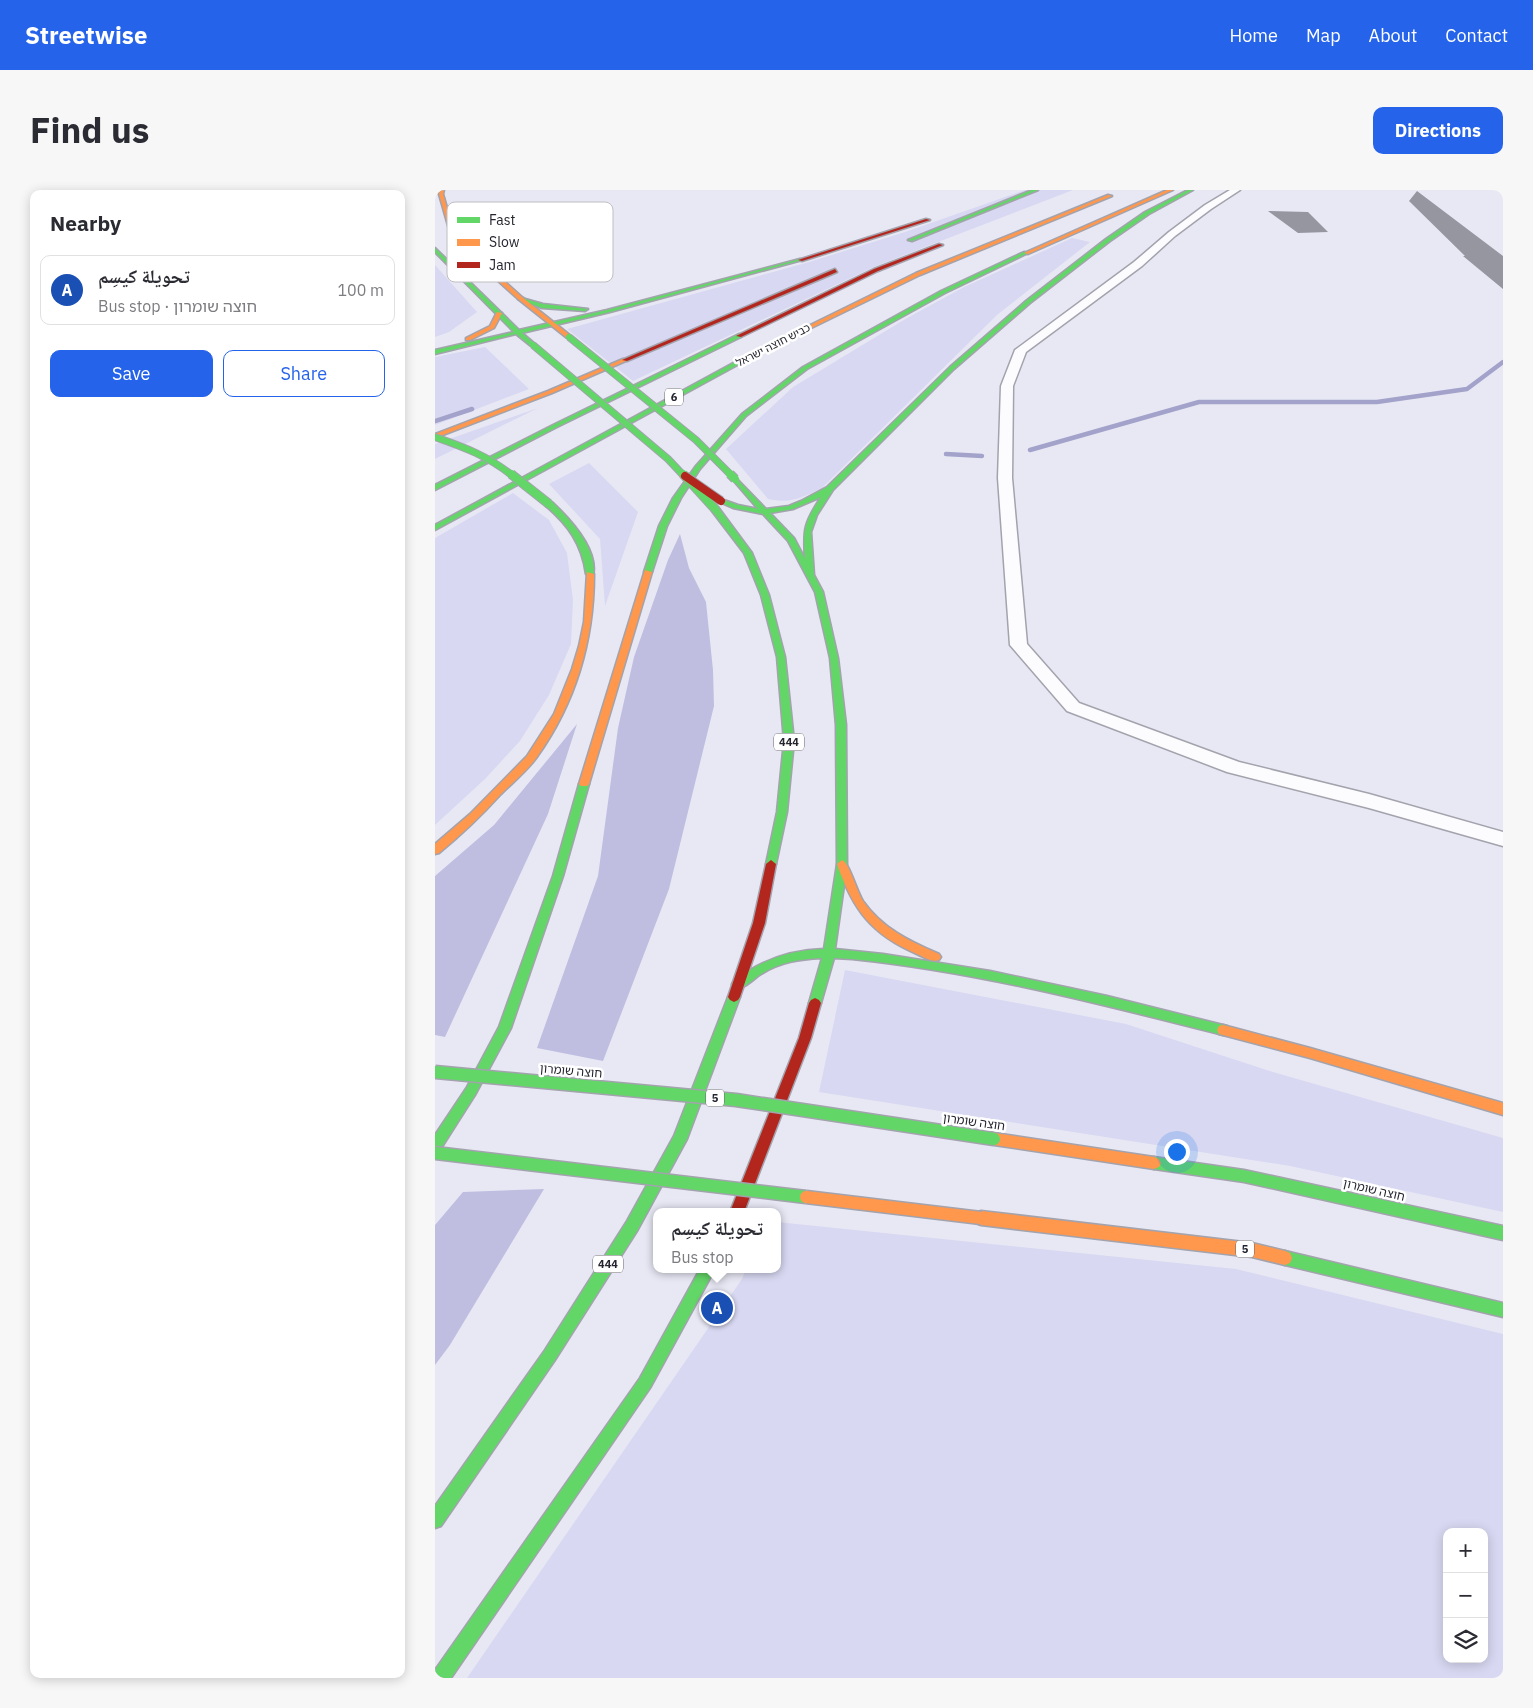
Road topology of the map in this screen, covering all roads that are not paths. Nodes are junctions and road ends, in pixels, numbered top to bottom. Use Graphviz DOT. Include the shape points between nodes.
graph roads {
  1 [pos="443,190"];
  2 [pos="1015,190"];
  3 [pos="1036,190"];
  4 [pos="1124,190"];
  5 [pos="1171,190"];
  6 [pos="1191,190"];
  7 [pos="1236,190"];
  8 [pos="447,215"];
  9 [pos="948,242"];
  10 [pos="901,244"];
  11 [pos="435,249"];
  12 [pos="447,261"];
  13 [pos="846,266"];
  14 [pos="468,282"];
  15 [pos="502,282"];
  16 [pos="520,298"];
  17 [pos="624,308"];
  18 [pos="499,313"];
  19 [pos="554,325"];
  20 [pos="519,334"];
  21 [pos="435,352"];
  22 [pos="435,436"];
  23 [pos="435,488"];
  24 [pos="829,489"];
  25 [pos="718,505"];
  26 [pos="768,512"];
  27 [pos="435,528"];
  28 [pos="810,574"];
  29 [pos="1503,839"];
  30 [pos="435,850"];
  31 [pos="842,864"];
  32 [pos="829,954"];
  33 [pos="974,972"];
  34 [pos="737,984"];
  35 [pos="435,1072"];
  36 [pos="1503,1109"];
  37 [pos="435,1146"];
  38 [pos="435,1153"];
  39 [pos="739,1208"];
  40 [pos="1503,1233"];
  41 [pos="706,1273"];
  42 [pos="1503,1310"];
  43 [pos="435,1520"];
  44 [pos="440,1678"];
  1 -- 8 [label="main road" via="441,194"];
  2 -- 17 [label="main road" via="893,232"];
  3 -- 10 [label="main road"];
  4 -- 27 [label="main road, כביש חוצה ישראל / 6" via="918,274 765,349"];
  5 -- 37 [label="main road" via="943,292 813,364 744,415 697,468 663,526 646,576 558,876 518,995 505,1028 471,1091"];
  6 -- 24 [label="main road" via="1139,218 1028,302 952,368"];
  7 -- 29 [label="street" via="1208,207 1138,264 1021,350 1007,386 1005,478 1019,645 1073,707 1234,767"];
  9 -- 23 [label="main road, כביש חוצה ישראל / 6" via="867,275 555,426"];
  11 -- 12 [label="main road"];
  13 -- 22 [label="main road" via="569,385"];
  14 -- 18 [label="main road"];
  15 -- 16 [label="main road"];
  16 -- 17 [label="main road" via="558,309"];
  16 -- 19 [label="main road"];
  17 -- 19 [label="main road"];
  18 -- 20 [label="main road"];
  18 -- 21 [label="main road" via="497,323 491,329"];
  19 -- 20 [label="main road"];
  19 -- 26 [label="main road, bridge" via="696,440"];
  20 -- 21 [label="main road"];
  20 -- 25 [label="main road, bridge"];
  22 -- 30 [label="main road, bridge" via="494,461 571,523 583,542 591,572 584,649 565,702 533,755 481,809"];
  24 -- 26 [label="main road" via="796,506"];
  24 -- 28 [label="main road" via="807,532"];
  25 -- 26 [label="main road"];
  25 -- 34 [label="main road, 444" via="748,553 765,595 781,657 789,741 782,812 759,923"];
  26 -- 28 [label="main road" via="791,540"];
  28 -- 31 [label="main road" via="819,592 834,658 841,725"];
  31 -- 32 [label="main road"];
  31 -- 33 [label="main road" via="858,906 873,923 927,954"];
  32 -- 33 [label="main road"];
  32 -- 34 [label="main road" via="792,957 758,968"];
  32 -- 39 [label="main road" via="805,1038"];
  33 -- 36 [label="main road" via="1129,1006 1301,1050"];
  34 -- 43 [label="main road, 444" via="680,1139 632,1226 550,1355"];
  35 -- 40 [label="main road, חוצה שומרון / 5, bridge" via="736,1100 1244,1176"];
  38 -- 42 [label="main road, 5, bridge" via="1252,1250"];
  41 -- 44 [label="main road" via="645,1383"];
}
